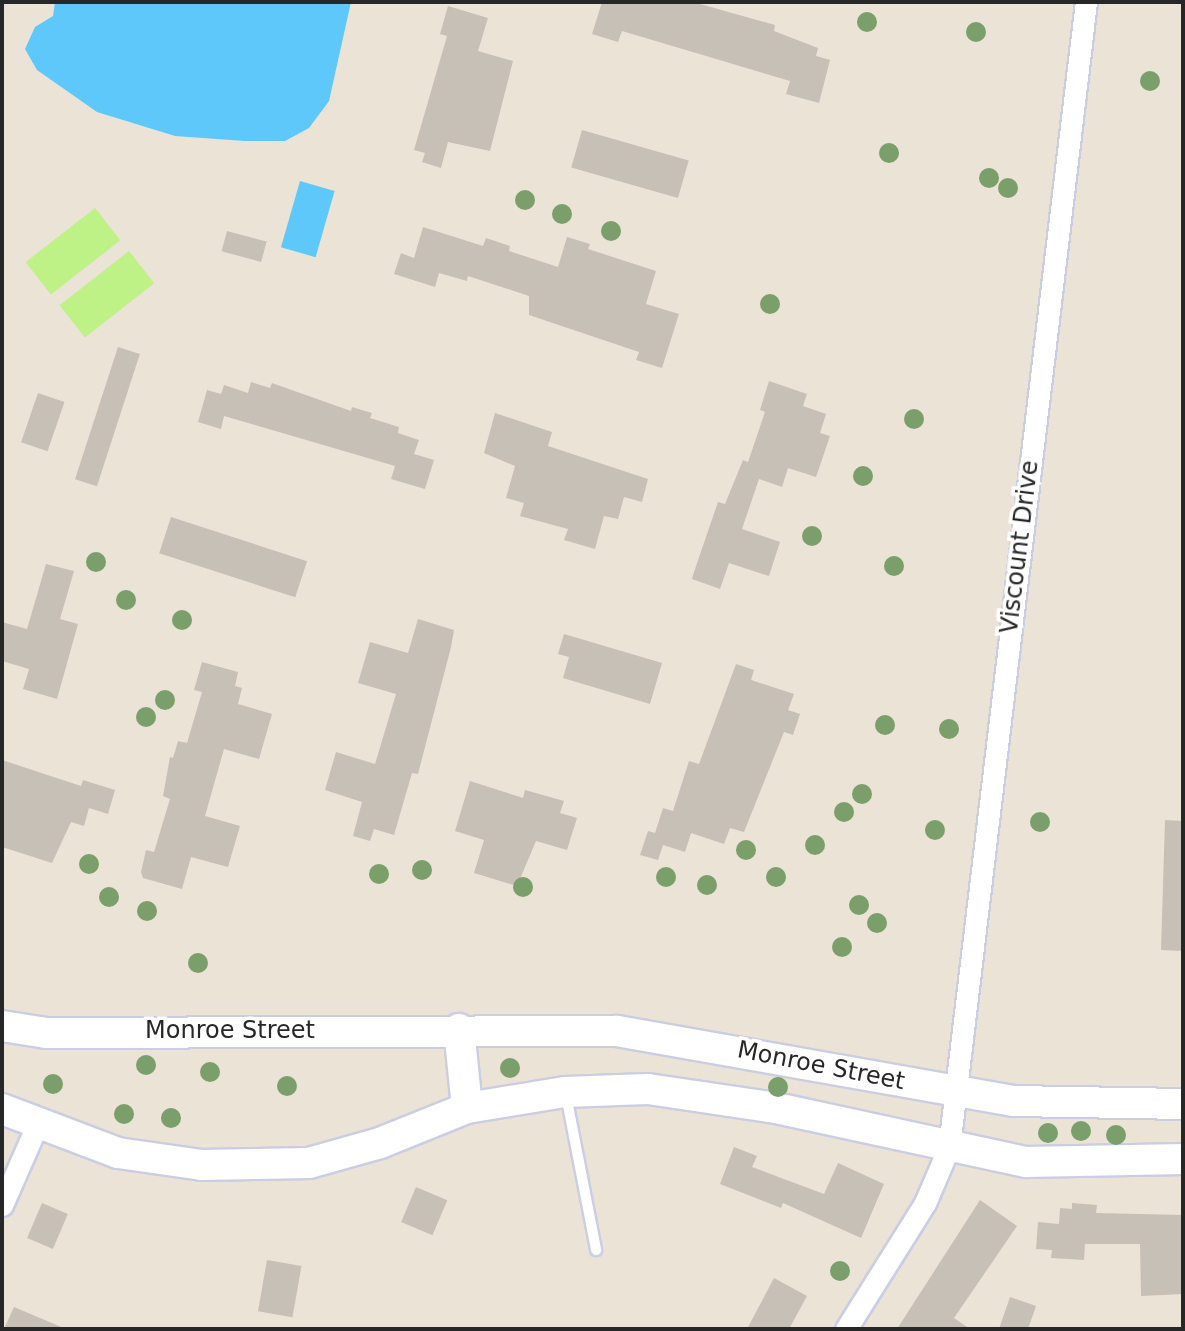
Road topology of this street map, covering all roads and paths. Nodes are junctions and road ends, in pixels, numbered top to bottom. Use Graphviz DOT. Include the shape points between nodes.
graph roads {
  1 [pos="1086,2"];
  2 [pos="2,1026"];
  3 [pos="459,1029"];
  4 [pos="565,1092"];
  5 [pos="956,1092"];
  6 [pos="1183,1104"];
  7 [pos="467,1108"];
  8 [pos="2,1109"];
  9 [pos="38,1123"];
  10 [pos="949,1147"];
  11 [pos="1183,1159"];
  12 [pos="2,1205"];
  13 [pos="596,1250"];
  14 [pos="846,1329"];
  1 -- 5 [label="street, Viscount Drive"];
  2 -- 3 [label="street, Monroe Street" via="46,1033"];
  3 -- 5 [label="street, Monroe Street" via="617,1031"];
  3 -- 7 [label="street"];
  4 -- 7 [label="street, Monroe Street"];
  4 -- 10 [label="street, Monroe Street" via="648,1089 704,1094"];
  4 -- 13 [label="lane"];
  5 -- 6 [label="street, Monroe Street" via="1013,1101"];
  5 -- 10 [label="street, Viscount Drive"];
  7 -- 9 [label="street, Monroe Street" via="338,1156 282,1165 161,1161 118,1153"];
  8 -- 9 [label="street, Monroe Street"];
  9 -- 12 [label="street"];
  10 -- 11 [label="street, Monroe Street" via="1026,1162"];
  10 -- 14 [label="street, Viscount Drive" via="925,1203"];
}
